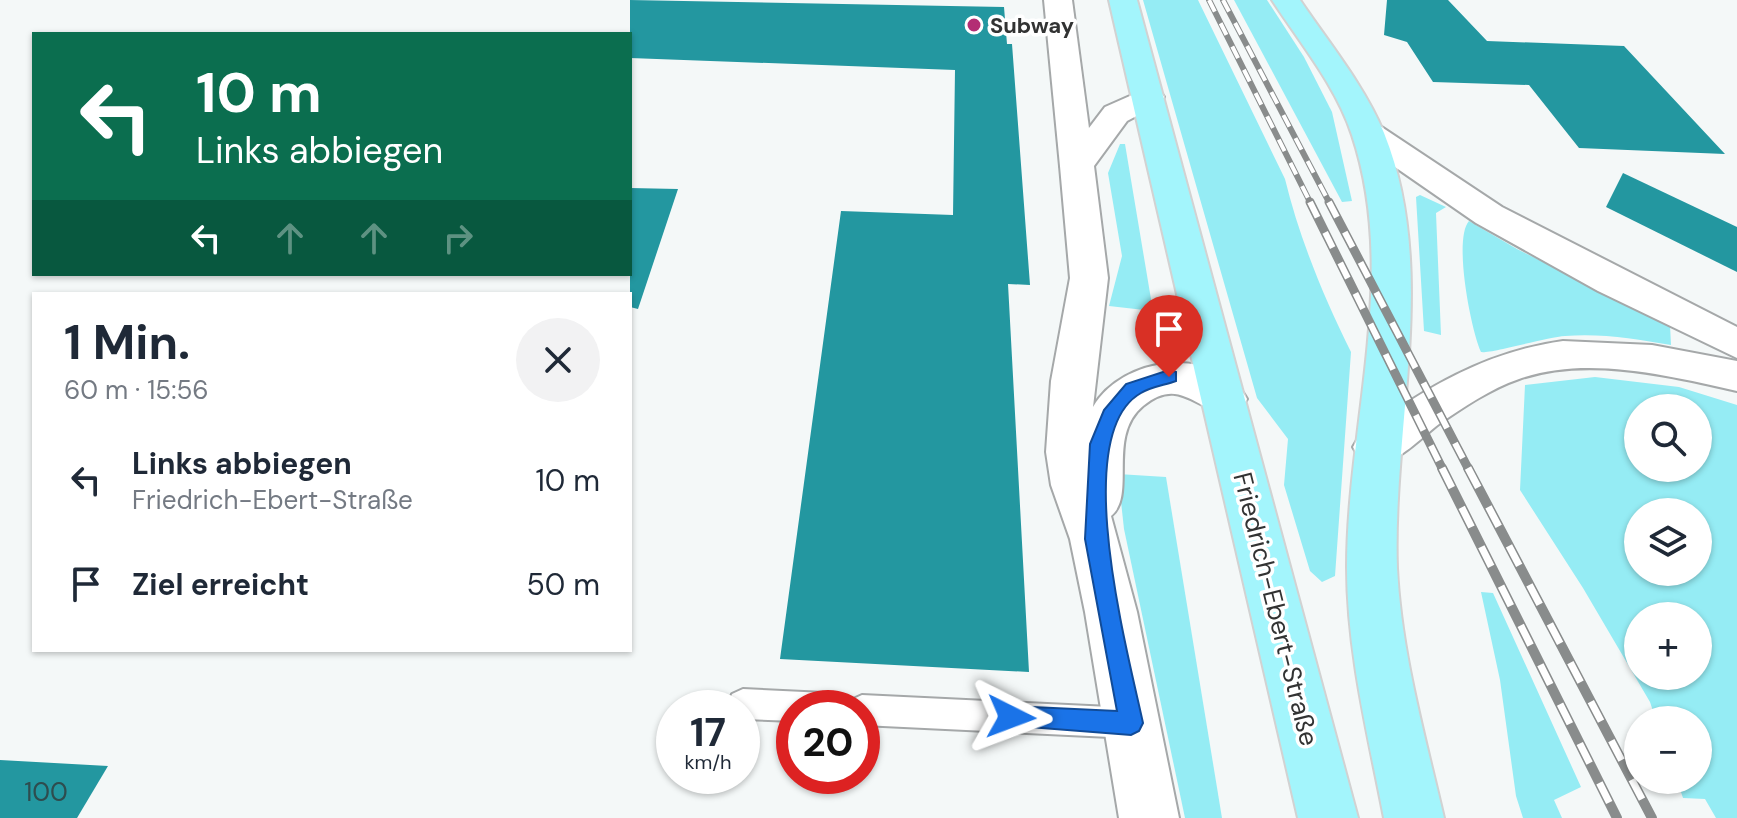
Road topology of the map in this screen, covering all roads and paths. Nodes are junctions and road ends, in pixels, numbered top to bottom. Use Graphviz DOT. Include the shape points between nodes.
graph roads {
  1 [pos="1058,0"];
  2 [pos="1123,0"];
  3 [pos="1286,0"];
  4 [pos="1148,97"];
  5 [pos="1368,133"];
  6 [pos="1077,166"];
  7 [pos="1737,344"];
  8 [pos="1737,376"];
  9 [pos="1225,399"];
  10 [pos="1376,447"];
  11 [pos="1095,539"];
  12 [pos="880,711"];
  13 [pos="1131,723"];
  14 [pos="1149,818"];
  15 [pos="1328,818"];
  16 [pos="1414,818"];
  1 -- 6 [label="street"];
  2 -- 4 [label="main road, Friedrich-Ebert-Straße"];
  3 -- 5 [label="main road"];
  4 -- 6 [label="street" via="1116,114"];
  4 -- 9 [label="main road, Friedrich-Ebert-Straße"];
  5 -- 7 [label="street" via="1489,215"];
  5 -- 10 [label="main road" via="1384,184 1390,258"];
  6 -- 11 [label="street" via="1089,278 1072,381 1069,452"];
  8 -- 10 [label="street" via="1612,357 1534,360 1487,376"];
  9 -- 11 [label="street" via="1203,383 1169,377 1144,382 1124,397 1104,427 1100,444"];
  9 -- 15 [label="main road, Friedrich-Ebert-Straße"];
  10 -- 16 [label="main road" via="1372,568 1384,677"];
  11 -- 13 [label="street"];
  12 -- 13 [label="lane"];
  13 -- 14 [label="street"];
}
